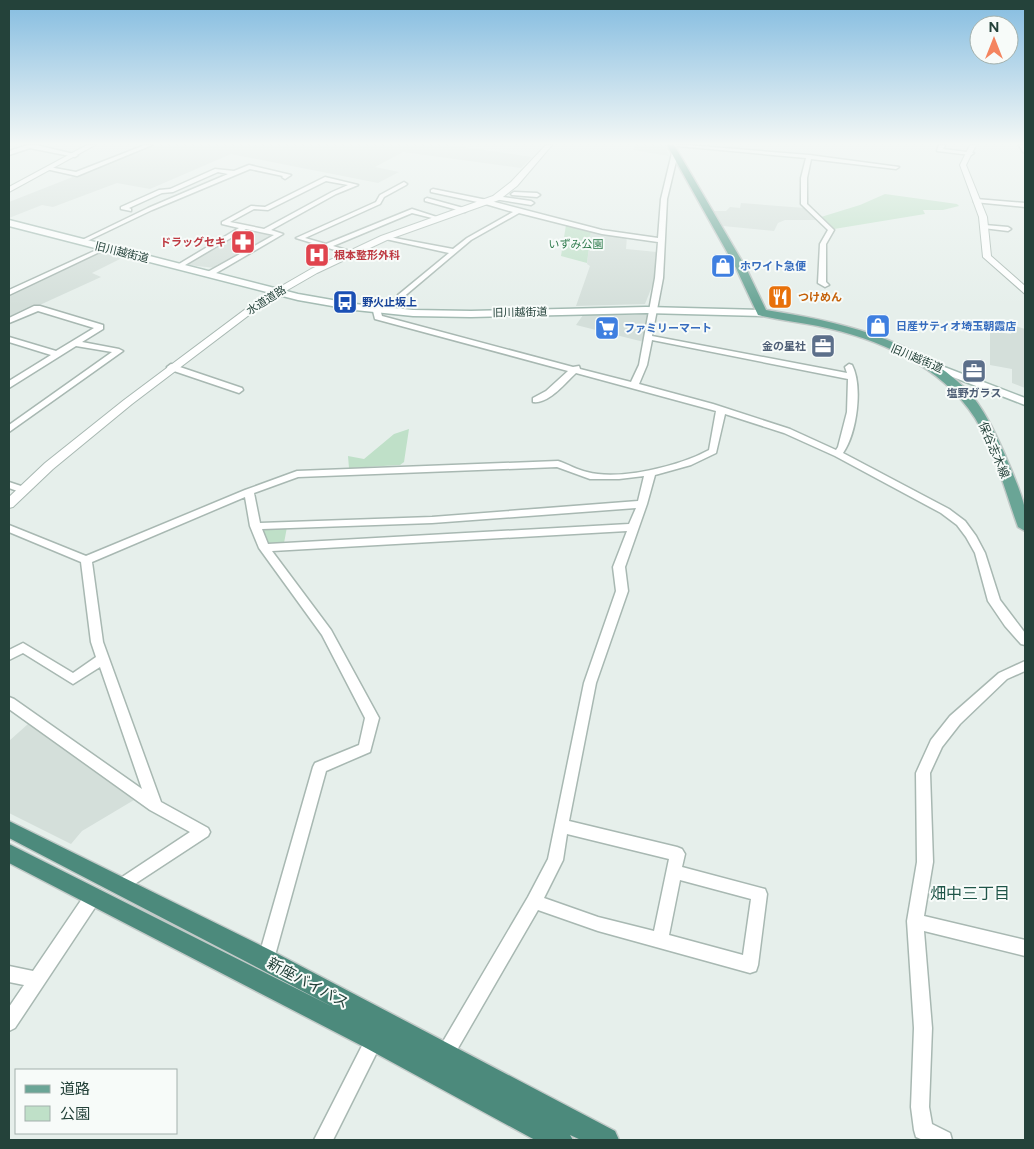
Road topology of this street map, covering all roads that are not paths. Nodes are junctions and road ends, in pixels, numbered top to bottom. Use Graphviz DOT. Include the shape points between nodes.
graph roads {
  1 [pos="144,199"];
  2 [pos="178,199"];
  3 [pos="286,199"];
  4 [pos="324,199"];
  5 [pos="381,199"];
  6 [pos="493,199"];
  7 [pos="497,199"];
  8 [pos="664,199"];
  9 [pos="701,199"];
  10 [pos="804,199"];
  11 [pos="427,200"];
  12 [pos="976,201"];
  13 [pos="531,203"];
  14 [pos="1025,205"];
  15 [pos="129,210"];
  16 [pos="465,210"];
  17 [pos="519,211"];
  18 [pos="438,219"];
  19 [pos="9,223"];
  20 [pos="246,227"];
  21 [pos="985,227"];
  22 [pos="1008,229"];
  23 [pos="265,231"];
  24 [pos="384,238"];
  25 [pos="660,240"];
  26 [pos="81,242"];
  27 [pos="326,246"];
  28 [pos="105,248"];
  29 [pos="455,252"];
  30 [pos="351,253"];
  31 [pos="178,266"];
  32 [pos="208,274"];
  33 [pos="825,285"];
  34 [pos="1025,291"];
  35 [pos="278,292"];
  36 [pos="9,293"];
  37 [pos="401,297"];
  38 [pos="377,311"];
  39 [pos="652,311"];
  40 [pos="762,313"];
  41 [pos="9,321"];
  42 [pos="647,337"];
  43 [pos="9,339"];
  44 [pos="75,343"];
  45 [pos="57,354"];
  46 [pos="926,363"];
  47 [pos="171,367"];
  48 [pos="850,367"];
  49 [pos="576,368"];
  50 [pos="853,377"];
  51 [pos="967,377"];
  52 [pos="10,383"];
  53 [pos="635,384"];
  54 [pos="952,384"];
  55 [pos="239,390"];
  56 [pos="536,400"];
  57 [pos="1025,402"];
  58 [pos="721,410"];
  59 [pos="9,429"];
  60 [pos="838,454"];
  61 [pos="650,474"];
  62 [pos="9,485"];
  63 [pos="23,490"];
  64 [pos="249,492"];
  65 [pos="9,504"];
  66 [pos="642,504"];
  67 [pos="432,520"];
  68 [pos="255,526"];
  69 [pos="633,527"];
  70 [pos="1025,527"];
  71 [pos="9,528"];
  72 [pos="436,539"];
  73 [pos="264,548"];
  74 [pos="86,560"];
  75 [pos="1025,641"];
  76 [pos="9,656"];
  77 [pos="103,659"];
  78 [pos="1025,666"];
  79 [pos="9,702"];
  80 [pos="155,806"];
  81 [pos="562,826"];
  82 [pos="9,829"];
  83 [pos="9,853"];
  84 [pos="674,872"];
  85 [pos="121,886"];
  86 [pos="94,895"];
  87 [pos="534,902"];
  88 [pos="915,921"];
  89 [pos="660,940"];
  90 [pos="1025,948"];
  91 [pos="266,959"];
  92 [pos="9,974"];
  93 [pos="38,980"];
  94 [pos="9,1022"];
  95 [pos="374,1040"];
  96 [pos="444,1056"];
  97 [pos="323,1140"];
  98 [pos="560,1140"];
  99 [pos="606,1140"];
  100 [pos="943,1140"];
  1 -- 15 [label="street" via="123,208"];
  2 -- 26 [label="street"];
  3 -- 20 [label="street" via="266,209 253,207 224,223"];
  4 -- 23 [label="street"];
  5 -- 27 [label="street" via="378,203 299,238"];
  6 -- 7 [label="street"];
  6 -- 13 [label="street"];
  6 -- 16 [label="street, 水道道路"];
  6 -- 17 [label="street"];
  8 -- 25 [label="street"];
  9 -- 40 [label="main road"];
  10 -- 33 [label="street" via="804,204 831,230 823,244 822,283"];
  11 -- 16 [label="street"];
  12 -- 14 [label="street"];
  12 -- 21 [label="street"];
  16 -- 18 [label="street, 水道道路"];
  17 -- 25 [label="street" via="602,232"];
  17 -- 29 [label="street" via="469,239"];
  18 -- 24 [label="street, 水道道路"];
  18 -- 27 [label="street" via="412,210"];
  19 -- 26 [label="main road, 旧川越街道"];
  20 -- 23 [label="street"];
  20 -- 31 [label="street"];
  21 -- 22 [label="street"];
  21 -- 34 [label="street" via="988,256"];
  23 -- 32 [label="street" via="280,234"];
  24 -- 29 [label="street"];
  24 -- 30 [label="street, 水道道路"];
  25 -- 39 [label="street" via="659,278"];
  26 -- 28 [label="main road, 旧川越街道"];
  27 -- 30 [label="street"];
  28 -- 31 [label="main road, 旧川越街道"];
  28 -- 36 [label="street"];
  29 -- 37 [label="street"];
  30 -- 35 [label="street, 水道道路"];
  31 -- 32 [label="main road, 旧川越街道"];
  32 -- 35 [label="main road, 旧川越街道"];
  35 -- 38 [label="main road, 旧川越街道" via="332,305"];
  35 -- 47 [label="street, 水道道路"];
  38 -- 39 [label="main road, 旧川越街道"];
  38 -- 49 [label="street" via="378,317"];
  39 -- 40 [label="main road, 旧川越街道"];
  39 -- 42 [label="street"];
  40 -- 46 [label="main road, 旧川越街道" via="850,331"];
  41 -- 44 [label="street" via="37,308 100,327"];
  42 -- 50 [label="street"];
  42 -- 53 [label="street" via="643,366"];
  43 -- 45 [label="street"];
  44 -- 45 [label="street"];
  44 -- 59 [label="street" via="119,351"];
  45 -- 52 [label="street"];
  46 -- 51 [label="main road, 旧川越街道"];
  46 -- 54 [label="main road, 保谷志木線"];
  47 -- 55 [label="street"];
  47 -- 63 [label="street, 水道道路"];
  48 -- 50 [label="street"];
  49 -- 53 [label="street"];
  49 -- 56 [label="street" via="549,393"];
  50 -- 60 [label="street" via="852,408 843,449"];
  51 -- 54 [label="main road"];
  51 -- 57 [label="main road, 旧川越街道"];
  53 -- 58 [label="street"];
  54 -- 70 [label="main road, 保谷志木線" via="980,416"];
  58 -- 60 [label="street" via="787,431"];
  58 -- 61 [label="street" via="713,451 702,459"];
  60 -- 75 [label="street" via="945,511 961,523 980,553 994,601"];
  61 -- 64 [label="street" via="590,476 558,464 316,473 297,474"];
  61 -- 66 [label="street"];
  62 -- 63 [label="street"];
  63 -- 65 [label="street, 水道道路"];
  64 -- 68 [label="street"];
  64 -- 74 [label="street"];
  66 -- 67 [label="street"];
  66 -- 69 [label="street"];
  67 -- 68 [label="street"];
  67 -- 72 [label="street"];
  68 -- 73 [label="street"];
  69 -- 72 [label="street"];
  69 -- 81 [label="street" via="619,567 622,590 590,683"];
  71 -- 74 [label="street"];
  72 -- 73 [label="street"];
  73 -- 91 [label="street" via="327,632 372,718 365,748 320,767"];
  74 -- 77 [label="street" via="97,642"];
  76 -- 77 [label="street" via="23,647 73,679"];
  77 -- 80 [label="street"];
  78 -- 88 [label="street" via="1003,676 955,720 936,744 923,773 925,862"];
  79 -- 80 [label="street"];
  80 -- 85 [label="street" via="203,832"];
  81 -- 84 [label="street" via="677,854"];
  81 -- 87 [label="street" via="555,860"];
  82 -- 85 [label="highway, 新座バイパス"];
  83 -- 86 [label="highway, 新座バイパス"];
  84 -- 89 [label="street"];
  84 -- 89 [label="street" via="759,894 750,965"];
  85 -- 91 [label="highway, 新座バイパス"];
  86 -- 93 [label="street"];
  86 -- 95 [label="highway, 新座バイパス"];
  87 -- 89 [label="street" via="598,924"];
  87 -- 96 [label="street"];
  88 -- 90 [label="street"];
  88 -- 100 [label="street" via="923,1028 920,1106 923,1130"];
  91 -- 96 [label="highway, 新座バイパス"];
  92 -- 93 [label="street"];
  93 -- 94 [label="street"];
  95 -- 97 [label="street"];
  95 -- 98 [label="highway, 新座バイパス"];
  96 -- 99 [label="highway, 新座バイパス"];
}
